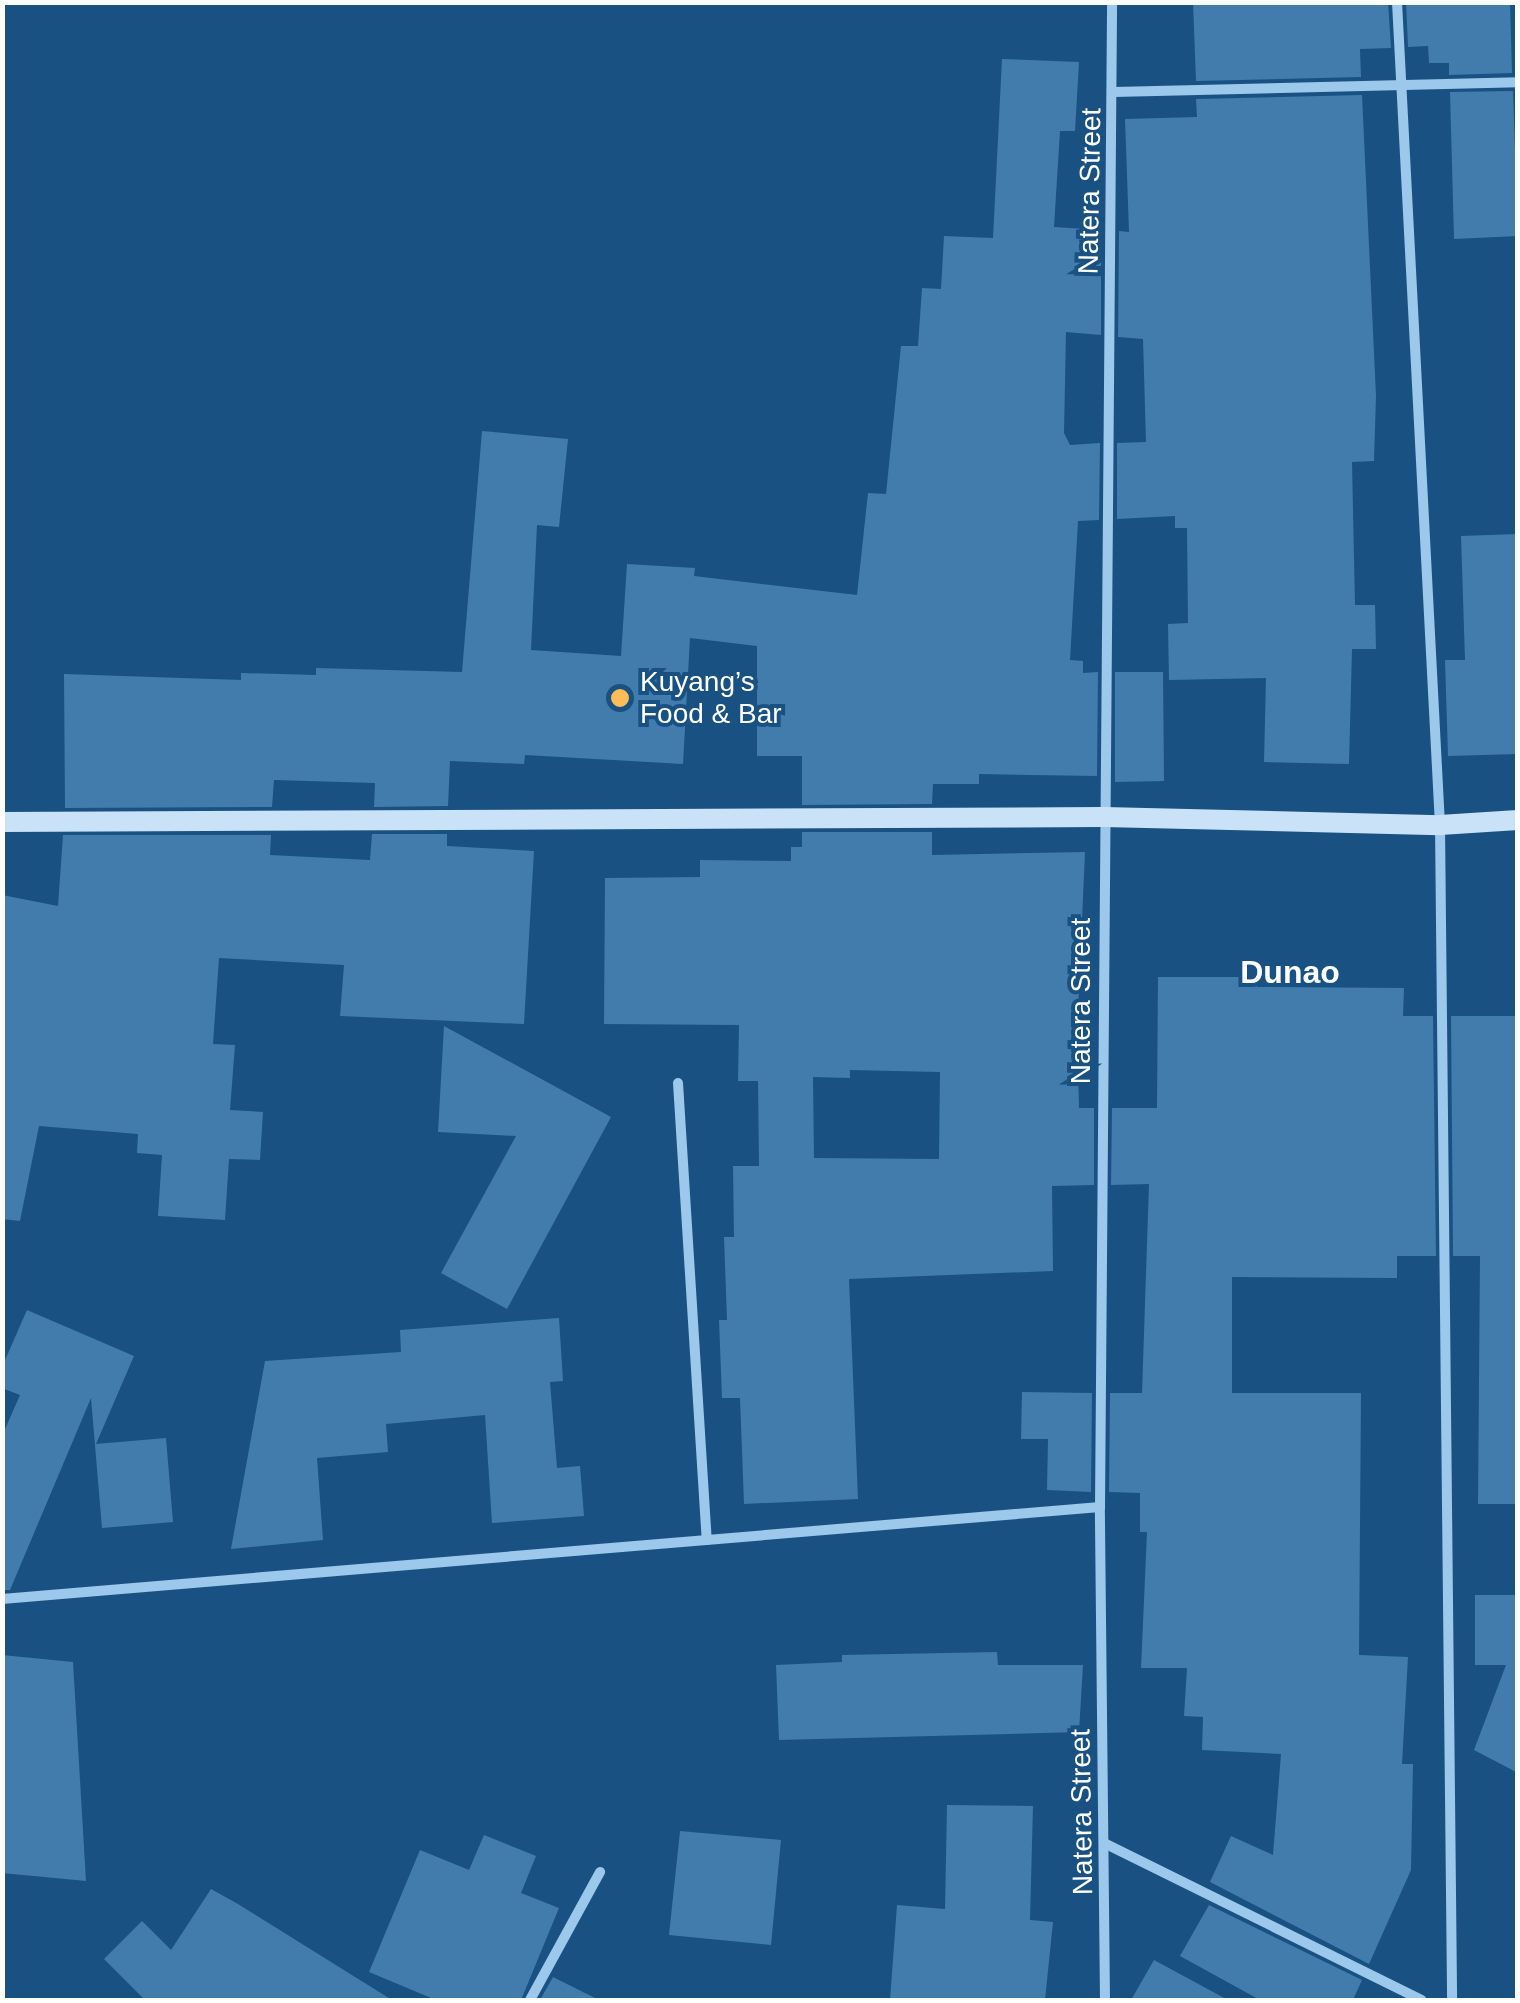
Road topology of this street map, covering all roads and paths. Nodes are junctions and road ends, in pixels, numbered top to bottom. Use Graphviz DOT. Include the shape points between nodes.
graph roads {
  1 [pos="1112,2"];
  2 [pos="1397,2"];
  3 [pos="1518,82"];
  4 [pos="1398,86"];
  5 [pos="1114,92"];
  6 [pos="1104,816"];
  7 [pos="1518,820"];
  8 [pos="2,822"];
  9 [pos="1440,825"];
  10 [pos="678,1083"];
  11 [pos="1100,1506"];
  12 [pos="707,1540"];
  13 [pos="2,1599"];
  14 [pos="1106,1844"];
  15 [pos="600,1872"];
  16 [pos="530,2000"];
  17 [pos="1105,2000"];
  18 [pos="1422,2000"];
  19 [pos="1452,2000"];
  1 -- 5 [label="street, Natera Street"];
  2 -- 4 [label="street"];
  3 -- 4 [label="street"];
  4 -- 5 [label="street"];
  4 -- 9 [label="street"];
  5 -- 6 [label="street, Natera Street"];
  6 -- 8 [label="street"];
  6 -- 9 [label="street"];
  6 -- 11 [label="street, Natera Street"];
  7 -- 9 [label="street"];
  9 -- 19 [label="street"];
  10 -- 12 [label="street"];
  11 -- 12 [label="street"];
  11 -- 14 [label="street, Natera Street"];
  12 -- 13 [label="street"];
  14 -- 17 [label="street, Natera Street"];
  14 -- 18 [label="street"];
  15 -- 16 [label="street"];
}
